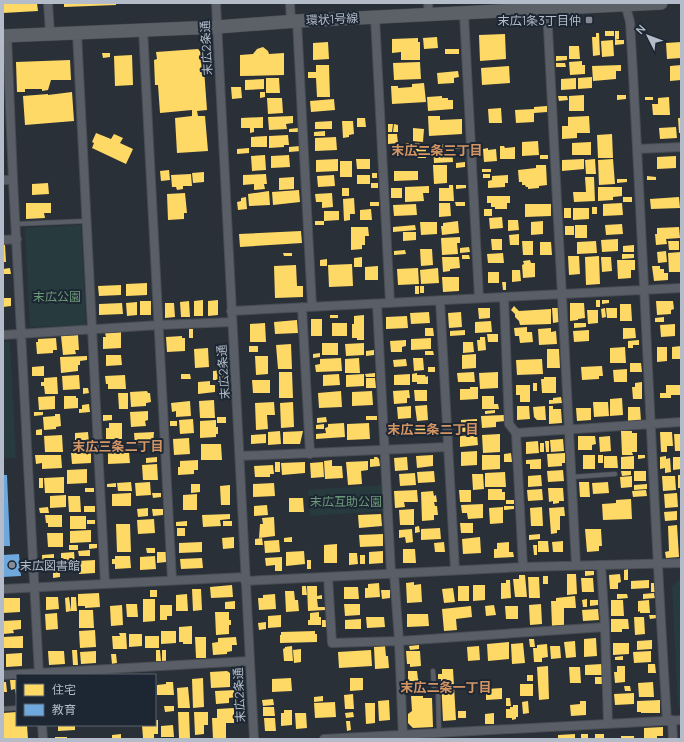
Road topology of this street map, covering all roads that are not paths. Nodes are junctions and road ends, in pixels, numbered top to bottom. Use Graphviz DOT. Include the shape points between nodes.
graph roads {
  1 [pos="48,3"];
  2 [pos="216,3"];
  3 [pos="290,3"];
  4 [pos="660,3"];
  5 [pos="626,4"];
  6 [pos="495,8"];
  7 [pos="429,9"];
  8 [pos="547,9"];
  9 [pos="464,14"];
  10 [pos="376,17"];
  11 [pos="294,22"];
  12 [pos="217,27"];
  13 [pos="143,30"];
  14 [pos="50,33"];
  15 [pos="77,33"];
  16 [pos="5,36"];
  17 [pos="7,120"];
  18 [pos="681,147"];
  19 [pos="638,149"];
  20 [pos="3,180"];
  21 [pos="13,180"];
  22 [pos="86,221"];
  23 [pos="16,224"];
  24 [pos="17,239"];
  25 [pos="3,240"];
  26 [pos="681,288"];
  27 [pos="645,289"];
  28 [pos="562,294"];
  29 [pos="504,297"];
  30 [pos="479,298"];
  31 [pos="440,300"];
  32 [pos="390,303"];
  33 [pos="377,304"];
  34 [pos="312,306"];
  35 [pos="302,307"];
  36 [pos="231,311"];
  37 [pos="232,322"];
  38 [pos="159,325"];
  39 [pos="92,329"];
  40 [pos="21,334"];
  41 [pos="3,335"];
  42 [pos="681,422"];
  43 [pos="651,425"];
  44 [pos="570,429"];
  45 [pos="516,433"];
  46 [pos="447,447"];
  47 [pos="384,450"];
  48 [pos="310,454"];
  49 [pos="240,456"];
  50 [pos="615,474"];
  51 [pos="572,477"];
  52 [pos="681,563"];
  53 [pos="657,564"];
  54 [pos="576,565"];
  55 [pos="601,565"];
  56 [pos="523,567"];
  57 [pos="455,570"];
  58 [pos="393,573"];
  59 [pos="328,577"];
  60 [pos="245,579"];
  61 [pos="172,580"];
  62 [pos="105,584"];
  63 [pos="35,588"];
  64 [pos="3,589"];
  65 [pos="605,627"];
  66 [pos="399,641"];
  67 [pos="249,661"];
  68 [pos="433,672"];
  69 [pos="39,674"];
  70 [pos="3,675"];
  71 [pos="16,675"];
  72 [pos="16,708"];
  73 [pos="3,709"];
  74 [pos="681,720"];
  75 [pos="670,721"];
  76 [pos="608,724"];
  77 [pos="42,726"];
  78 [pos="439,733"];
  79 [pos="402,737"];
  80 [pos="43,739"];
  81 [pos="254,739"];
  82 [pos="324,739"];
  83 [pos="673,739"];
  1 -- 14 [label="street"];
  2 -- 12 [label="street, 末広2条通"];
  3 -- 11 [label="street"];
  4 -- 5 [label="main road, 環状1号線"];
  5 -- 8 [label="main road, 環状1号線"];
  5 -- 19 [label="street" via="630,22"];
  6 -- 8 [label="main road, 環状1号線"];
  6 -- 9 [label="main road, 環状1号線"];
  7 -- 9 [label="main road, 環状1号線"];
  7 -- 10 [label="main road, 環状1号線"];
  8 -- 28 [label="street"];
  9 -- 30 [label="street"];
  10 -- 11 [label="main road, 環状1号線"];
  10 -- 32 [label="street"];
  11 -- 12 [label="main road, 環状1号線"];
  11 -- 34 [label="street"];
  12 -- 13 [label="main road, 環状1号線"];
  12 -- 36 [label="street, 末広2条通"];
  13 -- 15 [label="main road, 環状1号線"];
  13 -- 38 [label="street"];
  14 -- 15 [label="main road, 環状1号線"];
  14 -- 16 [label="main road, 環状1号線"];
  15 -- 22 [label="street"];
  16 -- 17 [label="street"];
  17 -- 21 [label="street"];
  18 -- 19 [label="street"];
  19 -- 27 [label="street"];
  20 -- 21 [label="street"];
  21 -- 23 [label="street"];
  22 -- 23 [label="lane"];
  22 -- 39 [label="street"];
  23 -- 24 [label="street"];
  24 -- 25 [label="street"];
  24 -- 40 [label="street"];
  26 -- 27 [label="street"];
  27 -- 28 [label="street"];
  27 -- 43 [label="street"];
  28 -- 29 [label="street"];
  28 -- 44 [label="street"];
  29 -- 30 [label="street"];
  29 -- 45 [label="street" via="509,424"];
  30 -- 31 [label="street"];
  31 -- 32 [label="street"];
  31 -- 46 [label="street"];
  32 -- 33 [label="street"];
  33 -- 34 [label="street"];
  33 -- 47 [label="street"];
  34 -- 35 [label="street"];
  35 -- 36 [label="street"];
  35 -- 48 [label="street"];
  36 -- 37 [label="street, 末広2条通"];
  37 -- 38 [label="street"];
  37 -- 49 [label="street, 末広2条通"];
  38 -- 39 [label="street"];
  38 -- 61 [label="street"];
  39 -- 40 [label="street"];
  39 -- 62 [label="street"];
  40 -- 41 [label="street"];
  40 -- 63 [label="street"];
  42 -- 43 [label="street"];
  43 -- 44 [label="street"];
  43 -- 53 [label="street"];
  44 -- 45 [label="street"];
  44 -- 51 [label="street"];
  45 -- 56 [label="street"];
  46 -- 47 [label="street"];
  46 -- 57 [label="street"];
  47 -- 48 [label="street"];
  47 -- 58 [label="street"];
  48 -- 49 [label="street"];
  49 -- 60 [label="street, 末広2条通"];
  50 -- 51 [label="lane"];
  51 -- 54 [label="street"];
  52 -- 53 [label="street"];
  53 -- 55 [label="street"];
  53 -- 75 [label="street"];
  54 -- 55 [label="street"];
  54 -- 56 [label="street"];
  55 -- 65 [label="street"];
  56 -- 57 [label="street"];
  57 -- 58 [label="street"];
  58 -- 59 [label="street"];
  58 -- 66 [label="street"];
  59 -- 60 [label="street"];
  59 -- 66 [label="street" via="332,643"];
  60 -- 61 [label="street"];
  60 -- 67 [label="street, 末広2条通"];
  61 -- 62 [label="street"];
  62 -- 63 [label="street"];
  63 -- 64 [label="street"];
  63 -- 69 [label="street"];
  65 -- 66 [label="street"];
  65 -- 76 [label="street"];
  66 -- 79 [label="street"];
  67 -- 69 [label="street"];
  67 -- 81 [label="street, 末広2条通"];
  68 -- 78 [label="lane" via="434,690 438,690"];
  70 -- 71 [label="street"];
  72 -- 73 [label="lane"];
  74 -- 75 [label="street"];
  75 -- 76 [label="street"];
  75 -- 83 [label="street"];
  76 -- 78 [label="street"];
  77 -- 80 [label="street"];
  78 -- 79 [label="street"];
  79 -- 82 [label="street"];
}
